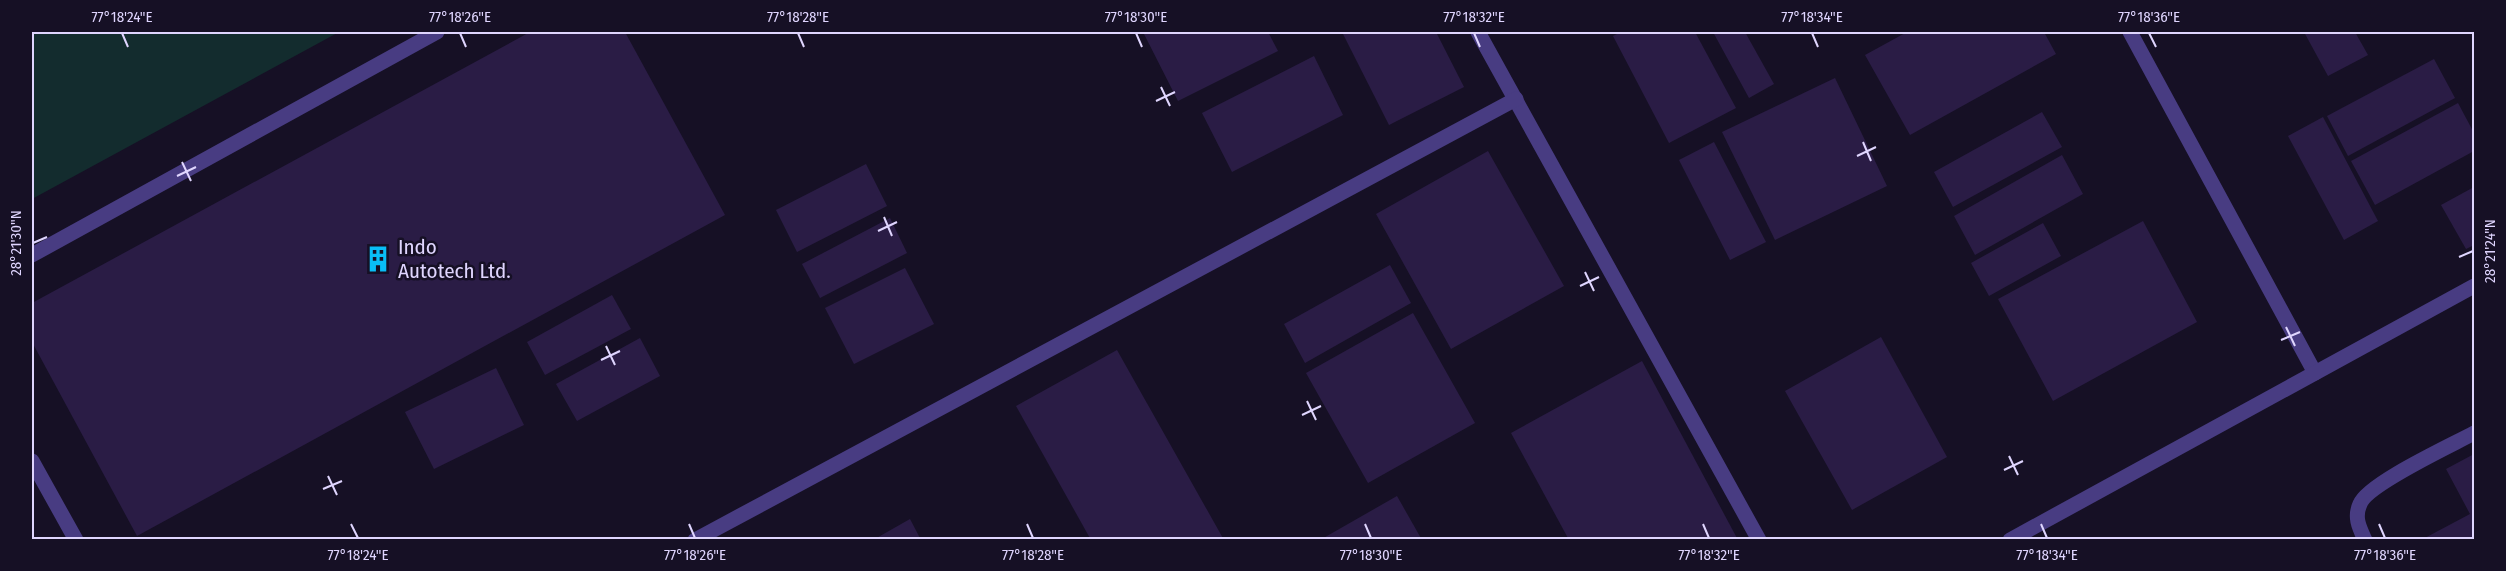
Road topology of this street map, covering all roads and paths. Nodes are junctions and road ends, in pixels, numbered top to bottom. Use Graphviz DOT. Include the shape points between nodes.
graph roads {
  1 [pos="437,32"];
  2 [pos="1478,32"];
  3 [pos="2130,32"];
  4 [pos="1516,99"];
  5 [pos="32,255"];
  6 [pos="2475,286"];
  7 [pos="2315,373"];
  8 [pos="2475,433"];
  9 [pos="32,461"];
  10 [pos="76,540"];
  11 [pos="695,540"];
  12 [pos="1759,540"];
  13 [pos="2010,540"];
  14 [pos="2365,540"];
  1 -- 5 [label="lane"];
  2 -- 4 [label="lane"];
  3 -- 7 [label="lane"];
  4 -- 11 [label="lane"];
  4 -- 12 [label="lane"];
  6 -- 7 [label="lane"];
  7 -- 13 [label="lane"];
  8 -- 14 [label="lane" via="2373,488 2360,502 2356,520"];
  9 -- 10 [label="lane"];
}
